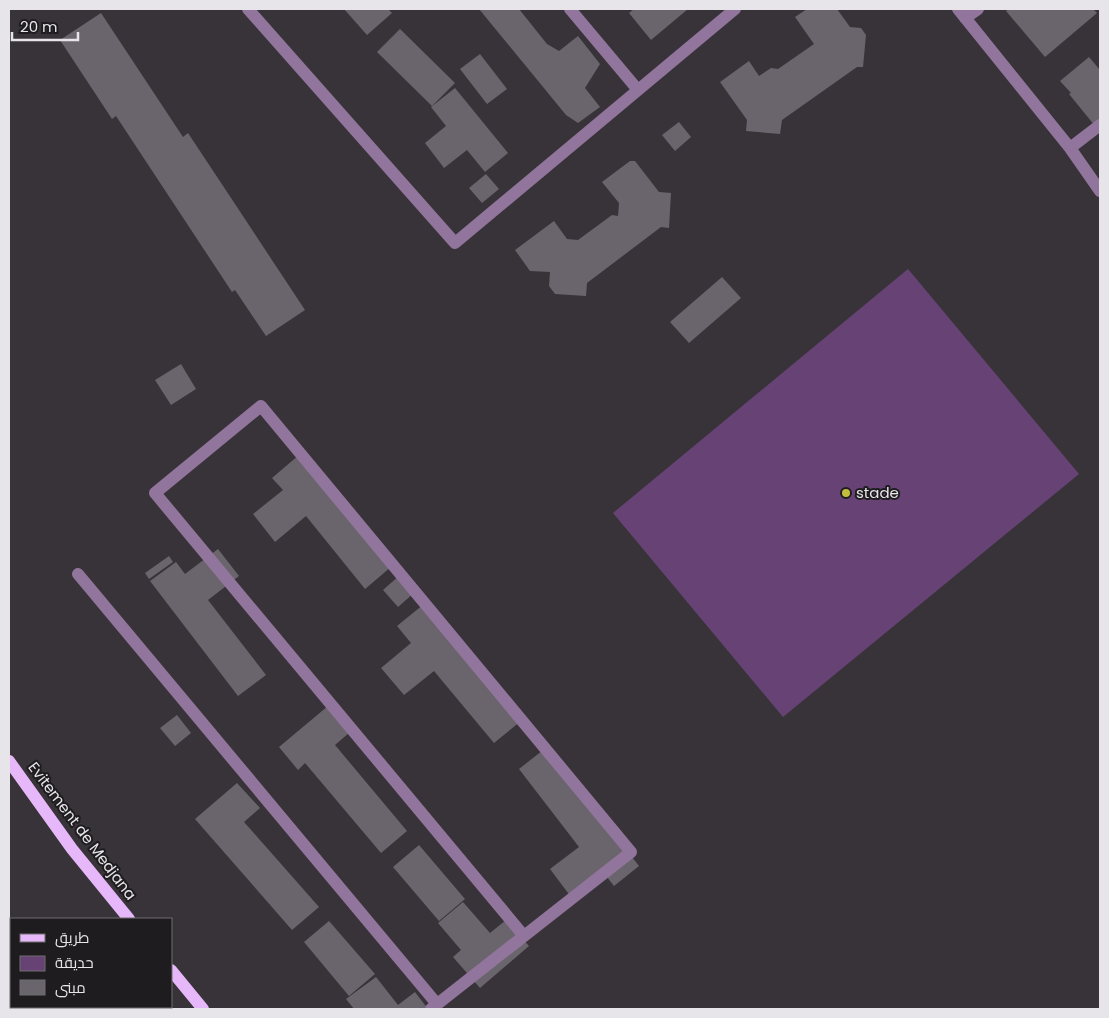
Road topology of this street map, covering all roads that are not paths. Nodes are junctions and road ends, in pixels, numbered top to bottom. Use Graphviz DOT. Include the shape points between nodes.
graph roads {
  1 [pos="248,9"];
  2 [pos="570,9"];
  3 [pos="735,9"];
  4 [pos="978,9"];
  5 [pos="962,13"];
  6 [pos="638,90"];
  7 [pos="1100,125"];
  8 [pos="1070,148"];
  9 [pos="1100,191"];
  10 [pos="78,574"];
  11 [pos="9,761"];
  12 [pos="129,918"];
  13 [pos="524,936"];
  14 [pos="172,971"];
  15 [pos="434,1007"];
  16 [pos="203,1009"];
  1 -- 6 [label="street" via="455,243"];
  2 -- 6 [label="street"];
  3 -- 6 [label="street"];
  4 -- 5 [label="street"];
  5 -- 8 [label="street"];
  7 -- 8 [label="street"];
  8 -- 9 [label="street"];
  10 -- 15 [label="street"];
  11 -- 12 [label="main road, Evitement de Medjana" via="72,849"];
  13 -- 13 [label="street" via="632,852 261,406 155,493"];
  13 -- 15 [label="street"];
  14 -- 16 [label="main road"];
}
